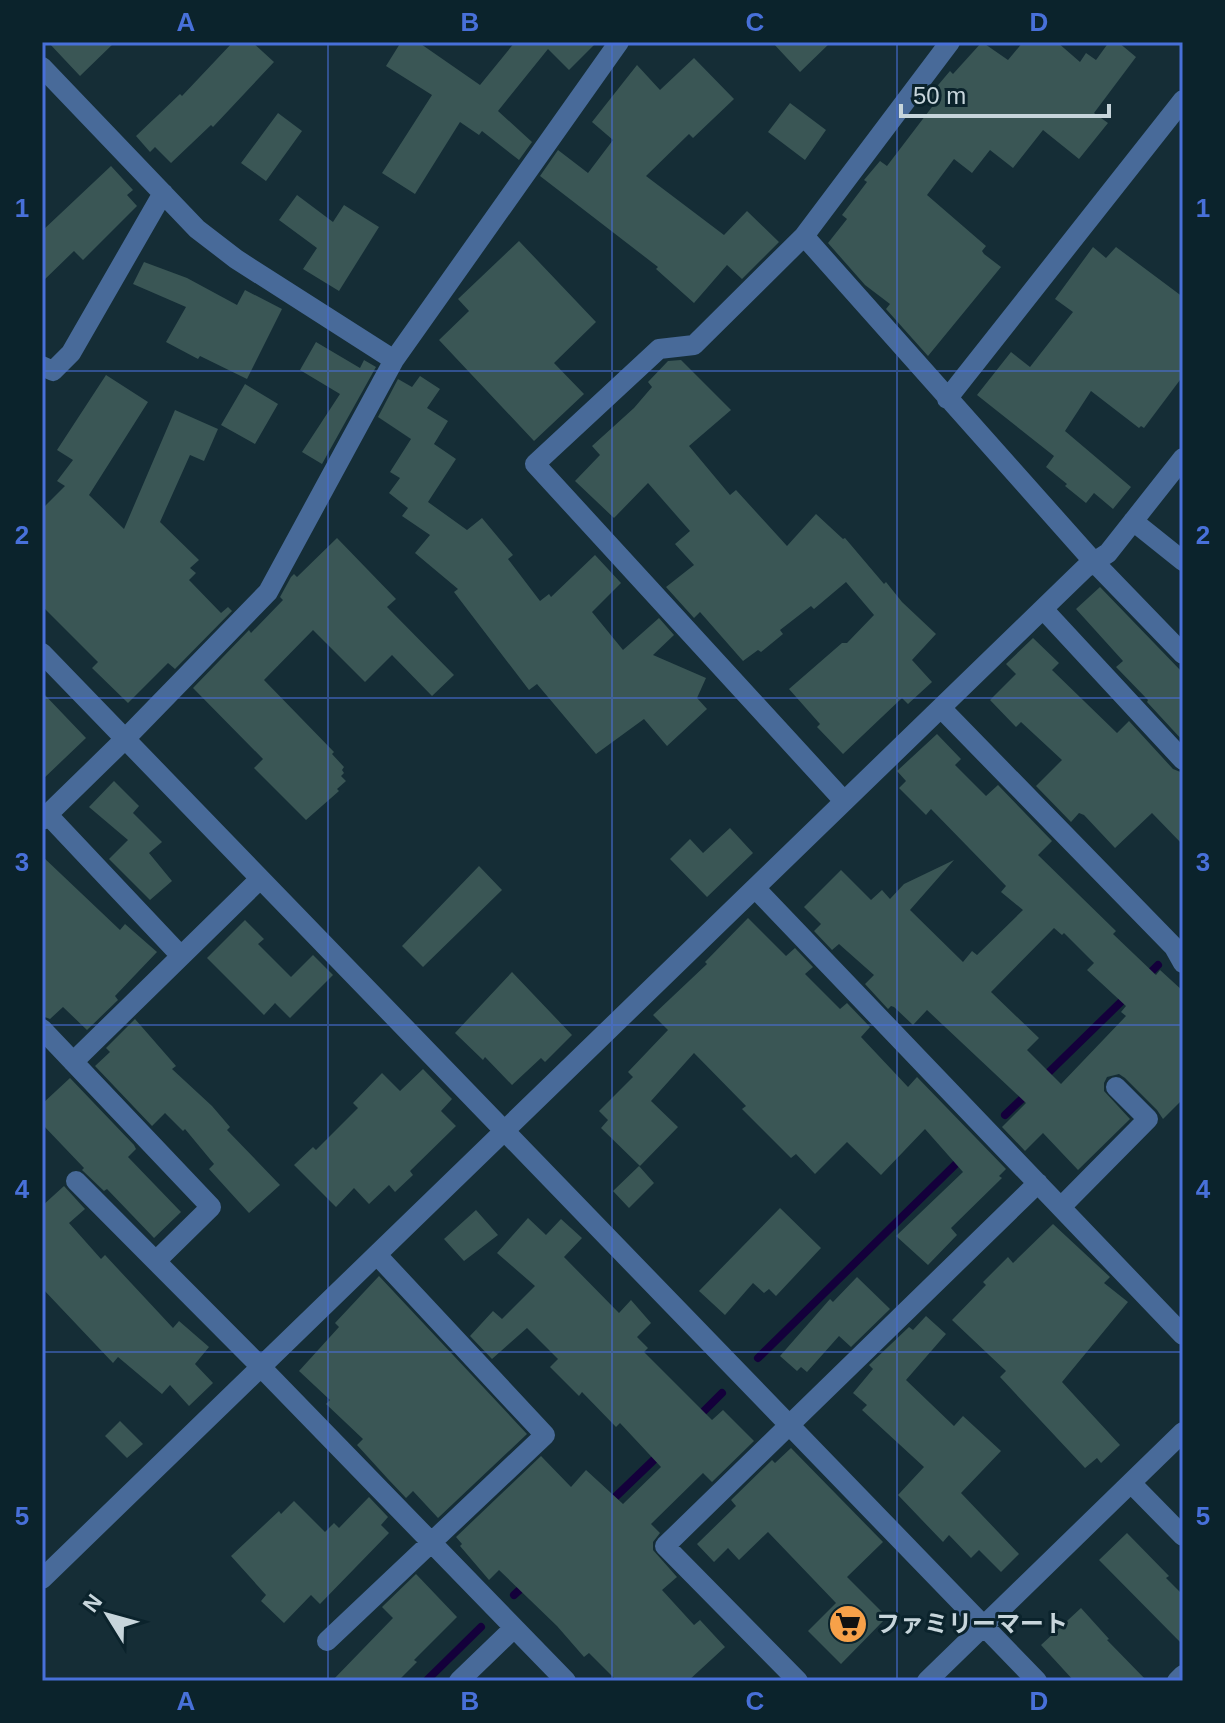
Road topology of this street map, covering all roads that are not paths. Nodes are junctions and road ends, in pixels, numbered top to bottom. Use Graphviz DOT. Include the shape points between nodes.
graph roads {
  1 [pos="619,42"];
  2 [pos="950,42"];
  3 [pos="42,67"];
  4 [pos="1183,100"];
  5 [pos="163,193"];
  6 [pos="804,236"];
  7 [pos="394,360"];
  8 [pos="42,366"];
  9 [pos="947,399"];
  10 [pos="1183,458"];
  11 [pos="1133,521"];
  12 [pos="1101,557"];
  13 [pos="1183,561"];
  14 [pos="1043,609"];
  15 [pos="42,653"];
  16 [pos="1183,654"];
  17 [pos="941,708"];
  18 [pos="125,739"];
  19 [pos="1183,760"];
  20 [pos="844,801"];
  21 [pos="45,817"];
  22 [pos="260,879"];
  23 [pos="755,888"];
  24 [pos="181,956"];
  25 [pos="1183,963"];
  26 [pos="42,1029"];
  27 [pos="73,1062"];
  28 [pos="1116,1087"];
  29 [pos="504,1132"];
  30 [pos="76,1181"];
  31 [pos="1038,1183"];
  32 [pos="1061,1207"];
  33 [pos="377,1255"];
  34 [pos="156,1261"];
  35 [pos="1183,1335"];
  36 [pos="261,1367"];
  37 [pos="788,1425"];
  38 [pos="1183,1432"];
  39 [pos="1131,1483"];
  40 [pos="1183,1536"];
  41 [pos="432,1542"];
  42 [pos="42,1579"];
  43 [pos="982,1627"];
  44 [pos="514,1628"];
  45 [pos="327,1641"];
  46 [pos="1183,1675"];
  47 [pos="459,1681"];
  48 [pos="566,1681"];
  49 [pos="798,1681"];
  50 [pos="927,1681"];
  51 [pos="1037,1681"];
  52 [pos="1177,1681"];
  1 -- 7 [label="street"];
  2 -- 6 [label="street"];
  3 -- 5 [label="street"];
  4 -- 9 [label="street"];
  5 -- 7 [label="street" via="236,259"];
  5 -- 8 [label="street" via="71,353 53,371"];
  6 -- 9 [label="street"];
  6 -- 20 [label="street" via="694,345 659,349 535,464"];
  7 -- 18 [label="street" via="268,592"];
  9 -- 12 [label="street"];
  10 -- 11 [label="street"];
  11 -- 12 [label="street"];
  11 -- 13 [label="street"];
  12 -- 14 [label="street"];
  12 -- 16 [label="street"];
  14 -- 17 [label="street"];
  14 -- 19 [label="street"];
  15 -- 18 [label="street"];
  17 -- 20 [label="street"];
  17 -- 25 [label="street" via="1174,947"];
  18 -- 21 [label="street"];
  18 -- 22 [label="street"];
  20 -- 23 [label="street"];
  21 -- 24 [label="street"];
  22 -- 24 [label="street"];
  22 -- 29 [label="street"];
  23 -- 29 [label="street"];
  23 -- 31 [label="street"];
  24 -- 27 [label="street"];
  26 -- 27 [label="street"];
  27 -- 34 [label="street" via="211,1207"];
  28 -- 32 [label="street" via="1148,1119"];
  29 -- 33 [label="street"];
  29 -- 37 [label="street"];
  30 -- 34 [label="street"];
  31 -- 32 [label="street"];
  31 -- 37 [label="street"];
  32 -- 35 [label="street"];
  33 -- 36 [label="street"];
  33 -- 41 [label="street" via="545,1435"];
  34 -- 36 [label="street"];
  36 -- 41 [label="street"];
  36 -- 42 [label="street"];
  37 -- 43 [label="street"];
  37 -- 49 [label="street" via="665,1546"];
  38 -- 39 [label="street"];
  39 -- 40 [label="street"];
  39 -- 43 [label="street"];
  41 -- 44 [label="street"];
  41 -- 45 [label="street"];
  43 -- 50 [label="street"];
  43 -- 51 [label="street"];
  44 -- 47 [label="street"];
  44 -- 48 [label="street"];
  46 -- 52 [label="street"];
}
